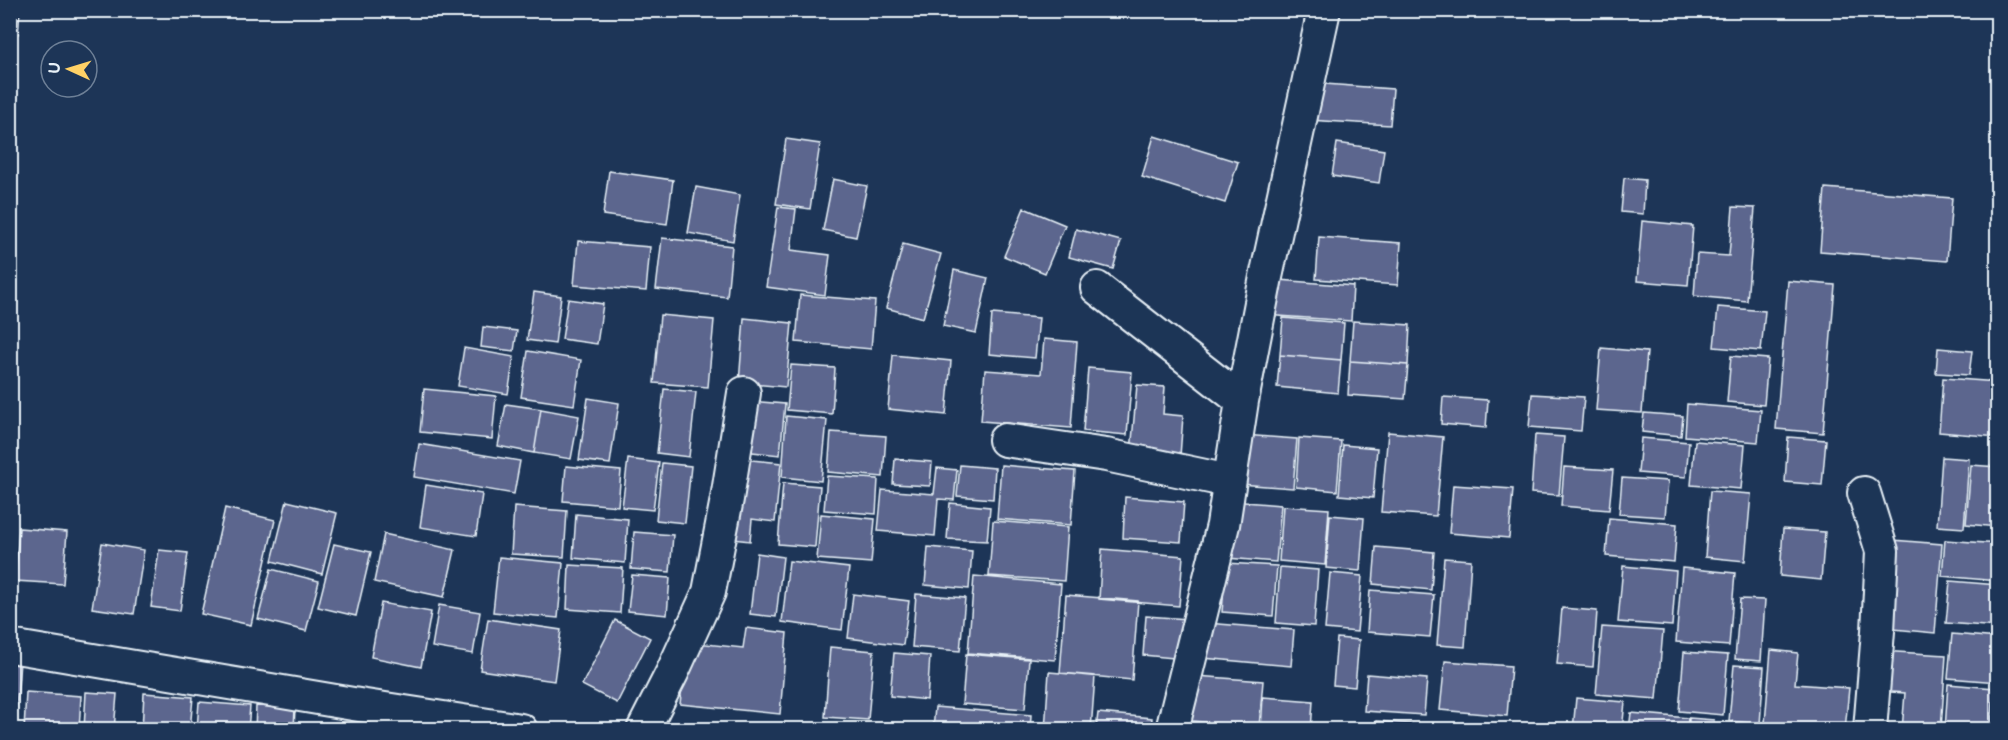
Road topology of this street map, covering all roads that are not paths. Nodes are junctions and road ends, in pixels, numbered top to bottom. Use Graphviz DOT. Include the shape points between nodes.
graph roads {
  1 [pos="1324,10"];
  2 [pos="1097,288"];
  3 [pos="744,393"];
  4 [pos="1242,401"];
  5 [pos="1005,440"];
  6 [pos="1229,481"];
  7 [pos="1864,493"];
  8 [pos="10,646"];
  9 [pos="521,729"];
  10 [pos="643,729"];
  11 [pos="1172,729"];
  12 [pos="1870,729"];
  1 -- 4 [label="street"];
  2 -- 4 [label="street"];
  3 -- 10 [label="street" via="709,592"];
  4 -- 6 [label="street"];
  5 -- 6 [label="street" via="1106,454"];
  6 -- 11 [label="street" via="1223,525"];
  7 -- 12 [label="street" via="1882,551"];
  8 -- 9 [label="street"];
}
